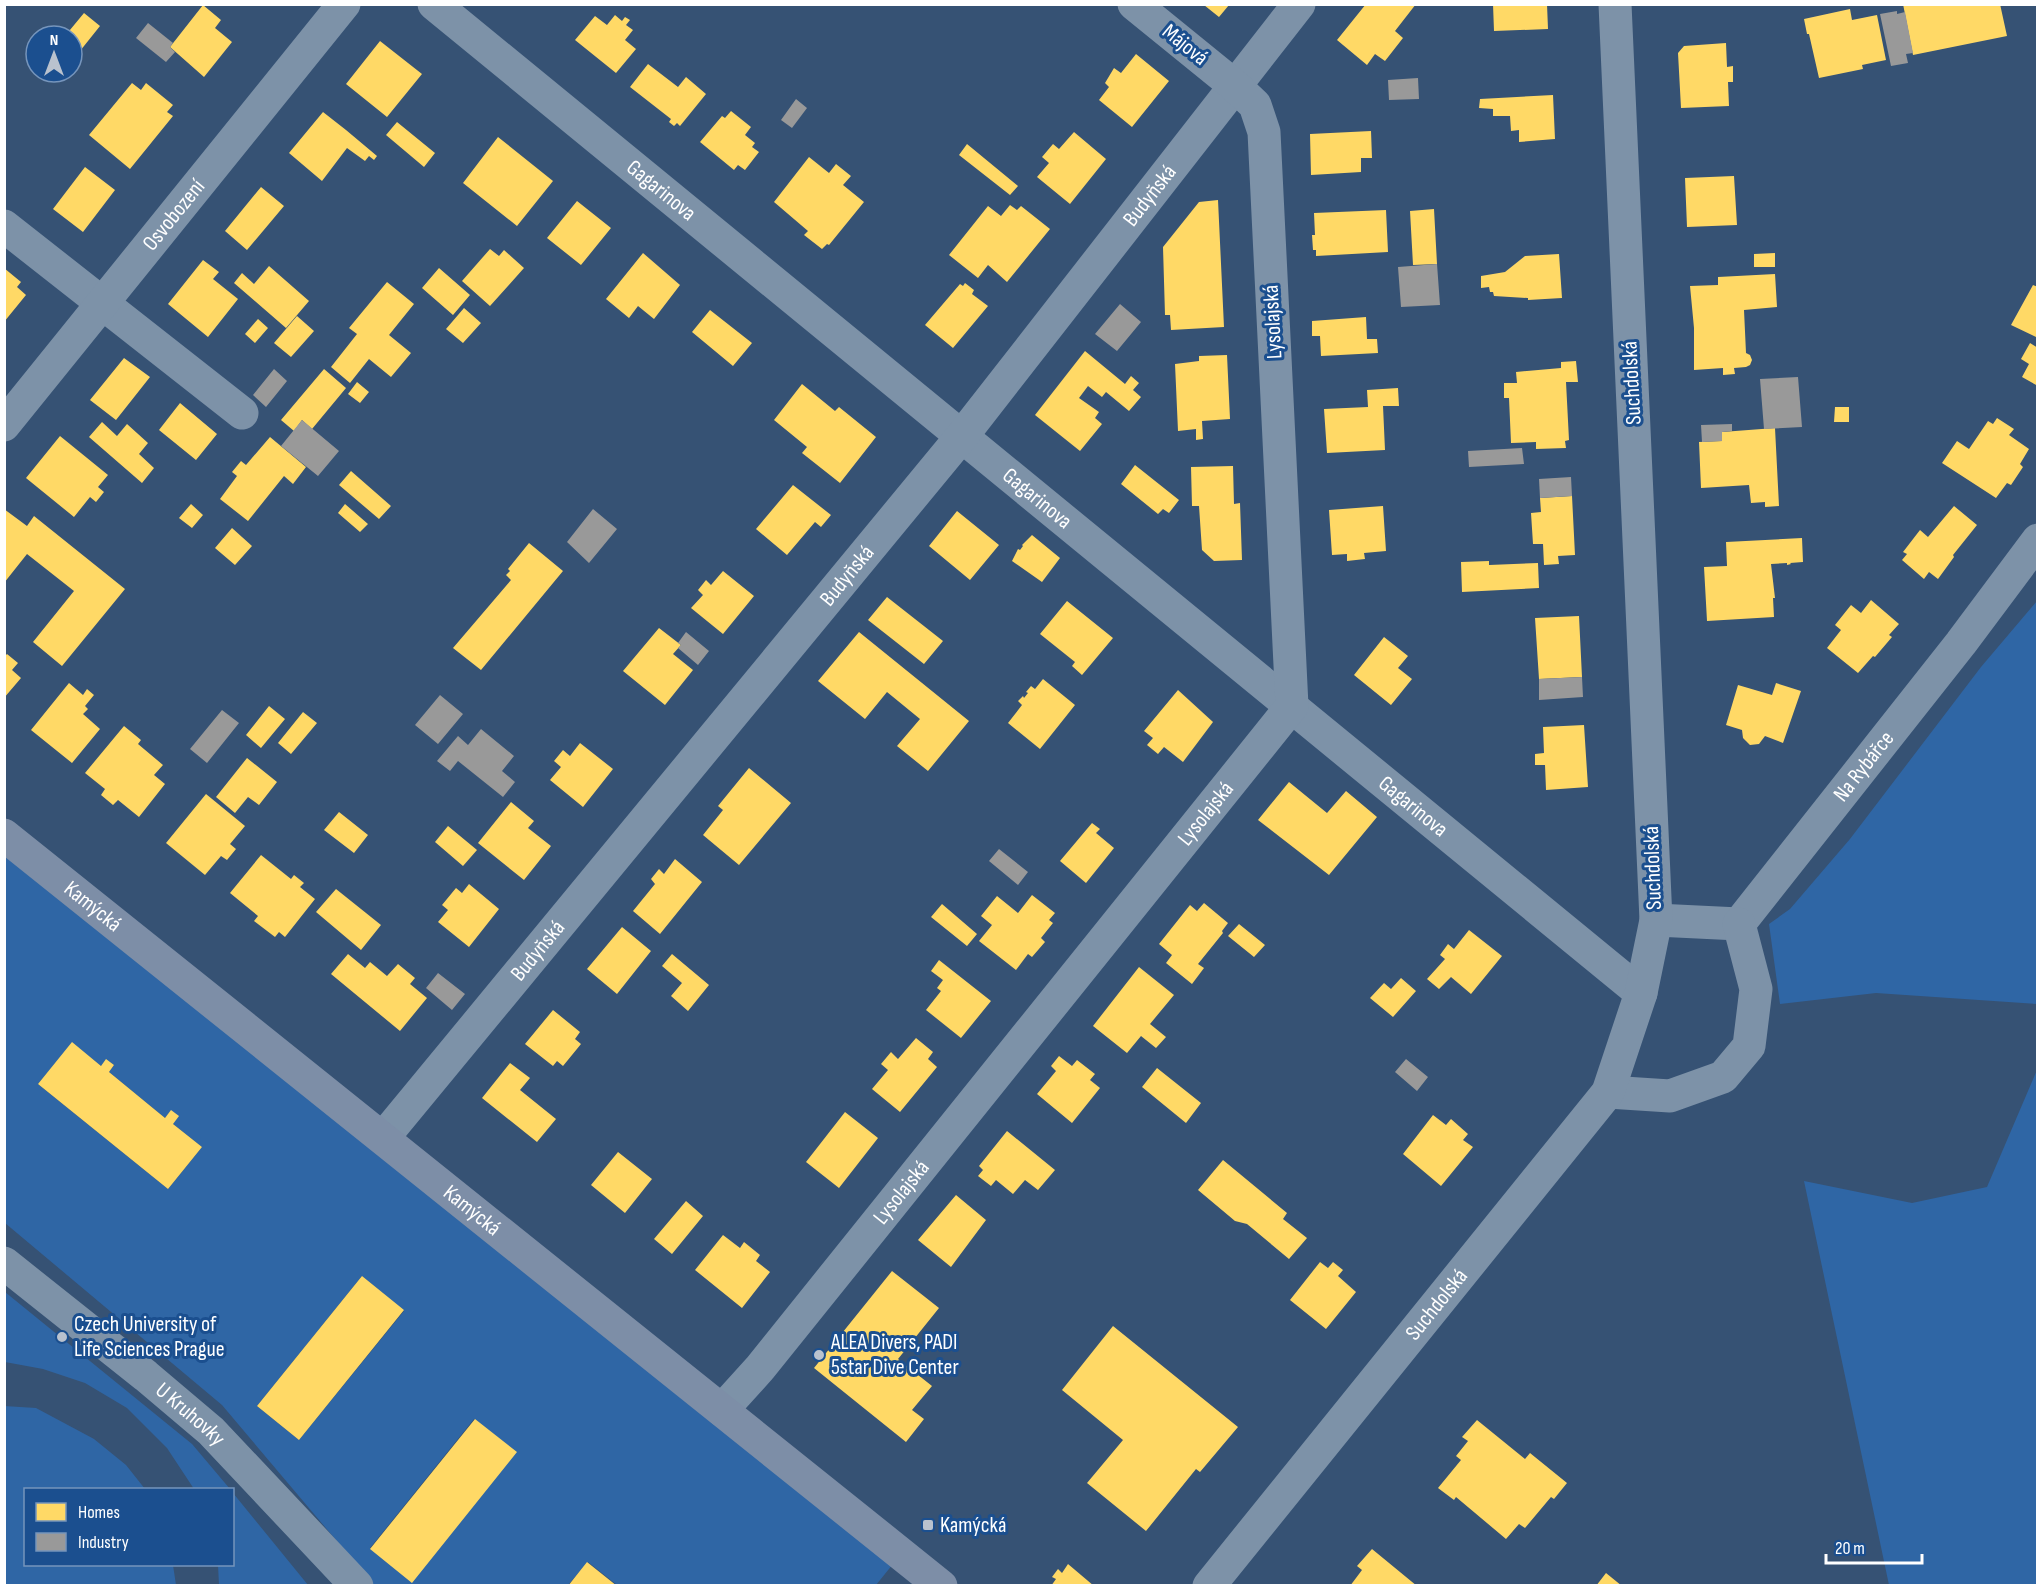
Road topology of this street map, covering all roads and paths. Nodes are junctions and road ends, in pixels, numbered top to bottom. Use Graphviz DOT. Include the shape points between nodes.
graph roads {
  1 [pos="344,4"];
  2 [pos="434,4"];
  3 [pos="1134,4"];
  4 [pos="1299,4"];
  5 [pos="1620,6"];
  6 [pos="1235,86"];
  7 [pos="4,226"];
  8 [pos="103,304"];
  9 [pos="242,413"];
  10 [pos="4,425"];
  11 [pos="962,436"];
  12 [pos="2037,540"];
  13 [pos="1292,706"];
  14 [pos="4,835"];
  15 [pos="1656,920"];
  16 [pos="1739,924"];
  17 [pos="1641,993"];
  18 [pos="1608,1092"];
  19 [pos="383,1138"];
  20 [pos="4,1263"];
  21 [pos="722,1410"];
  22 [pos="357,1586"];
  23 [pos="941,1586"];
  24 [pos="1209,1586"];
  1 -- 8 [label="street, Osvobození"];
  2 -- 11 [label="street, Gagarinova"];
  3 -- 6 [label="street, Májová"];
  4 -- 6 [label="street, Budyňská"];
  5 -- 15 [label="street, Suchdolská"];
  6 -- 11 [label="street, Budyňská"];
  6 -- 13 [label="street, Lysolajská" via="1255,105 1264,132"];
  7 -- 8 [label="street"];
  8 -- 9 [label="street"];
  8 -- 10 [label="street, Osvobození"];
  11 -- 13 [label="street, Gagarinova"];
  11 -- 19 [label="street, Budyňská"];
  12 -- 16 [label="street, Na Rybářce" via="1961,643"];
  13 -- 17 [label="street, Gagarinova"];
  13 -- 21 [label="street, Lysolajská" via="760,1368"];
  14 -- 19 [label="main road, Kamýcká"];
  15 -- 16 [label="street"];
  15 -- 17 [label="street, Suchdolská"];
  16 -- 18 [label="street" via="1756,989 1749,1046 1723,1077 1670,1096"];
  17 -- 18 [label="street, Suchdolská"];
  18 -- 24 [label="street, Suchdolská"];
  19 -- 21 [label="main road, Kamýcká"];
  20 -- 22 [label="street, U Kruhovky" via="211,1431"];
  21 -- 23 [label="main road, Kamýcká"];
}
